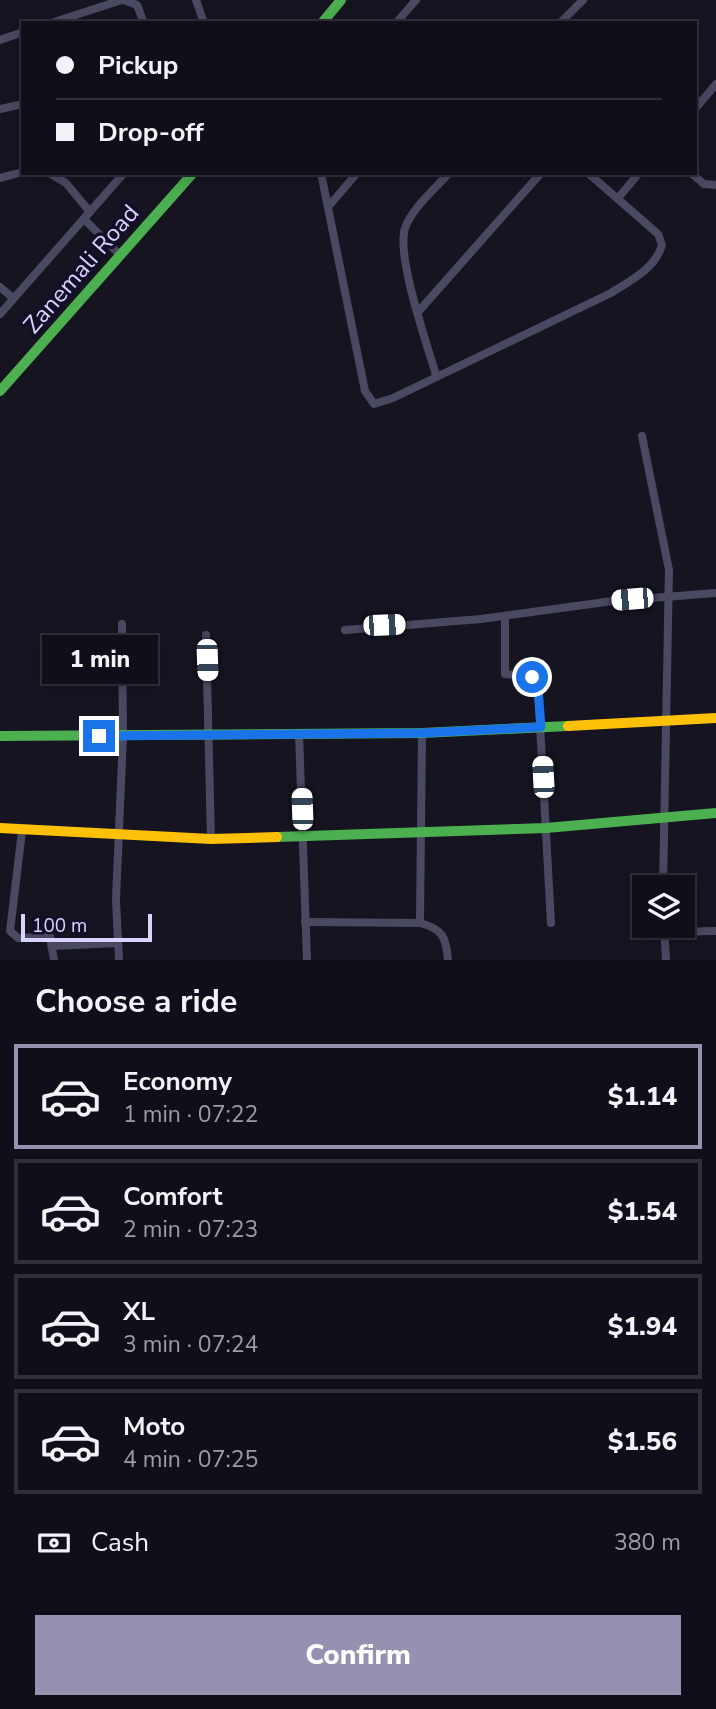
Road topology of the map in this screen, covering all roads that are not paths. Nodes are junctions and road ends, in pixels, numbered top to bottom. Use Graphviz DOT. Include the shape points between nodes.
graph roads {
  1 [pos="123,0"];
  2 [pos="197,0"];
  3 [pos="341,0"];
  4 [pos="416,0"];
  5 [pos="583,0"];
  6 [pos="57,21"];
  7 [pos="143,21"];
  8 [pos="203,21"];
  9 [pos="324,21"];
  10 [pos="398,21"];
  11 [pos="563,21"];
  12 [pos="21,33"];
  13 [pos="0,40"];
  14 [pos="716,84"];
  15 [pos="21,104"];
  16 [pos="697,106"];
  17 [pos="0,109"];
  18 [pos="21,173"];
  19 [pos="52,175"];
  20 [pos="122,175"];
  21 [pos="191,175"];
  22 [pos="321,175"];
  23 [pos="355,175"];
  24 [pos="447,175"];
  25 [pos="539,175"];
  26 [pos="591,175"];
  27 [pos="637,175"];
  28 [pos="693,175"];
  29 [pos="0,178"];
  30 [pos="716,185"];
  31 [pos="619,197"];
  32 [pos="328,207"];
  33 [pos="87,216"];
  34 [pos="121,257"];
  35 [pos="0,288"];
  36 [pos="13,298"];
  37 [pos="418,312"];
  38 [pos="0,314"];
  39 [pos="436,375"];
  40 [pos="0,391"];
  41 [pos="642,436"];
  42 [pos="716,593"];
  43 [pos="670,596"];
  44 [pos="505,616"];
  45 [pos="122,624"];
  46 [pos="345,630"];
  47 [pos="206,635"];
  48 [pos="716,718"];
  49 [pos="665,720"];
  50 [pos="541,727"];
  51 [pos="299,733"];
  52 [pos="422,733"];
  53 [pos="210,735"];
  54 [pos="0,736"];
  55 [pos="123,736"];
  56 [pos="716,814"];
  57 [pos="662,817"];
  58 [pos="0,828"];
  59 [pos="546,828"];
  60 [pos="22,831"];
  61 [pos="421,831"];
  62 [pos="303,834"];
  63 [pos="120,835"];
  64 [pos="211,839"];
  65 [pos="663,875"];
  66 [pos="305,922"];
  67 [pos="420,923"];
  68 [pos="551,923"];
  69 [pos="695,930"];
  70 [pos="716,931"];
  71 [pos="665,938"];
  72 [pos="118,943"];
  73 [pos="52,946"];
  74 [pos="54,960"];
  75 [pos="119,960"];
  76 [pos="307,960"];
  77 [pos="448,960"];
  78 [pos="666,960"];
  1 -- 6 [label="street"];
  1 -- 7 [label="street" via="136,5"];
  2 -- 8 [label="street"];
  3 -- 9 [label="street"];
  4 -- 10 [label="street"];
  5 -- 11 [label="street"];
  12 -- 13 [label="street"];
  14 -- 16 [label="street"];
  15 -- 17 [label="street"];
  18 -- 29 [label="street"];
  19 -- 33 [label="street" via="66,183"];
  20 -- 33 [label="street"];
  21 -- 34 [label="street, Zanemali Road"];
  22 -- 32 [label="street"];
  23 -- 32 [label="street"];
  24 -- 37 [label="street" via="405,227 404,253"];
  25 -- 37 [label="street"];
  26 -- 31 [label="street"];
  27 -- 31 [label="street"];
  28 -- 30 [label="street" via="704,184"];
  31 -- 39 [label="street" via="662,240 660,252 642,273 611,293"];
  32 -- 39 [label="street" via="368,400 382,403"];
  33 -- 34 [label="street"];
  33 -- 36 [label="street"];
  34 -- 40 [label="street, Zanemali Road"];
  35 -- 36 [label="street"];
  36 -- 38 [label="street"];
  37 -- 39 [label="street"];
  41 -- 43 [label="street" via="667,550"];
  42 -- 43 [label="street"];
  43 -- 44 [label="street"];
  43 -- 49 [label="street"];
  44 -- 46 [label="street"];
  44 -- 50 [label="street" via="505,674 535,680"];
  45 -- 55 [label="street"];
  47 -- 53 [label="street"];
  48 -- 49 [label="street"];
  49 -- 50 [label="street"];
  49 -- 57 [label="street"];
  50 -- 52 [label="street"];
  50 -- 59 [label="street"];
  51 -- 52 [label="street"];
  51 -- 53 [label="street"];
  51 -- 62 [label="street"];
  52 -- 61 [label="street"];
  53 -- 55 [label="street"];
  53 -- 64 [label="street"];
  54 -- 55 [label="street"];
  55 -- 63 [label="street"];
  56 -- 57 [label="street"];
  57 -- 59 [label="street"];
  57 -- 65 [label="street"];
  58 -- 60 [label="street"];
  59 -- 61 [label="street"];
  59 -- 68 [label="street"];
  60 -- 63 [label="street"];
  60 -- 73 [label="street" via="10,931 18,938 48,936"];
  61 -- 62 [label="street"];
  61 -- 67 [label="street"];
  62 -- 64 [label="street"];
  62 -- 66 [label="street"];
  63 -- 64 [label="street"];
  63 -- 72 [label="street"];
  66 -- 67 [label="street"];
  66 -- 76 [label="street"];
  67 -- 77 [label="street" via="442,931"];
  69 -- 70 [label="street"];
  71 -- 78 [label="street"];
  72 -- 73 [label="street"];
  72 -- 75 [label="street"];
  73 -- 74 [label="street"];
}
